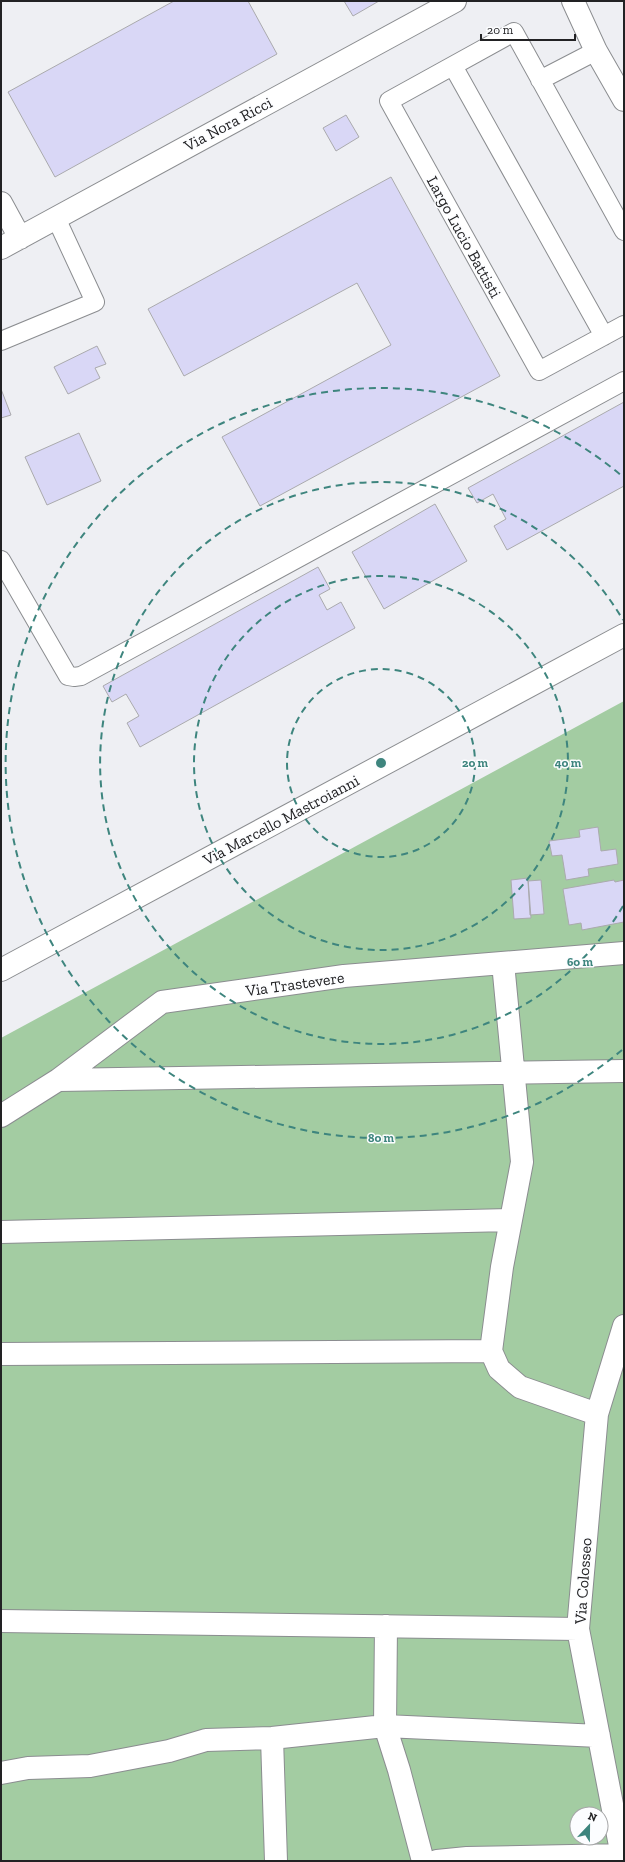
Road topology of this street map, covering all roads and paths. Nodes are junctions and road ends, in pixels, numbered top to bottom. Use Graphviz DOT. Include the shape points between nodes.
graph roads {
  1 [pos="455,1"];
  2 [pos="573,1"];
  3 [pos="596,51"];
  4 [pos="453,66"];
  5 [pos="540,80"];
  6 [pos="624,100"];
  7 [pos="1,203"];
  8 [pos="56,218"];
  9 [pos="624,231"];
  10 [pos="20,238"];
  11 [pos="1,248"];
  12 [pos="624,325"];
  13 [pos="604,336"];
  14 [pos="1,341"];
  15 [pos="624,381"];
  16 [pos="1,560"];
  17 [pos="624,635"];
  18 [pos="624,953"];
  19 [pos="503,964"];
  20 [pos="1,970"];
  21 [pos="624,1070"];
  22 [pos="514,1072"];
  23 [pos="58,1080"];
  24 [pos="1,1116"];
  25 [pos="511,1220"];
  26 [pos="1,1232"];
  27 [pos="624,1326"];
  28 [pos="491,1350"];
  29 [pos="1,1354"];
  30 [pos="597,1414"];
  31 [pos="1,1621"];
  32 [pos="386,1626"];
  33 [pos="578,1629"];
  34 [pos="385,1726"];
  35 [pos="599,1736"];
  36 [pos="272,1738"];
  37 [pos="1,1773"];
  38 [pos="623,1858"];
  39 [pos="276,1861"];
  40 [pos="423,1861"];
  41 [pos="437,1861"];
  1 -- 8 [label="street, Via Nora Ricci"];
  2 -- 3 [label="street"];
  3 -- 5 [label="lane"];
  3 -- 6 [label="street"];
  4 -- 5 [label="lane, Largo Lucio Battisti" via="514,32"];
  4 -- 13 [label="lane"];
  4 -- 13 [label="lane, Largo Lucio Battisti" via="389,101 539,372"];
  5 -- 9 [label="lane, Largo Lucio Battisti"];
  7 -- 10 [label="street"];
  8 -- 10 [label="street, Via Nora Ricci"];
  8 -- 14 [label="lane" via="95,302"];
  10 -- 11 [label="street, Via Nora Ricci"];
  12 -- 13 [label="lane, Largo Lucio Battisti"];
  15 -- 16 [label="lane" via="81,676 68,676"];
  17 -- 20 [label="street, Via Marcello Mastroianni"];
  18 -- 19 [label="street, Via Trastevere"];
  19 -- 22 [label="street"];
  19 -- 23 [label="street, Via Trastevere" via="344,976 162,1002"];
  21 -- 22 [label="street"];
  22 -- 23 [label="street"];
  22 -- 25 [label="street" via="522,1162"];
  23 -- 24 [label="street, Via Trastevere"];
  25 -- 26 [label="street"];
  25 -- 28 [label="street"];
  27 -- 30 [label="street, Via Colosseo"];
  28 -- 29 [label="street"];
  28 -- 30 [label="street" via="499,1369 520,1387"];
  30 -- 33 [label="street, Via Colosseo"];
  31 -- 32 [label="street"];
  32 -- 33 [label="street"];
  32 -- 34 [label="street"];
  33 -- 35 [label="street, Via Colosseo"];
  34 -- 35 [label="street"];
  34 -- 36 [label="street"];
  34 -- 40 [label="street"];
  35 -- 38 [label="street, Via Colosseo"];
  36 -- 37 [label="street" via="206,1740 90,1766 28,1768"];
  36 -- 39 [label="street"];
  38 -- 41 [label="street" via="467,1858"];
}
